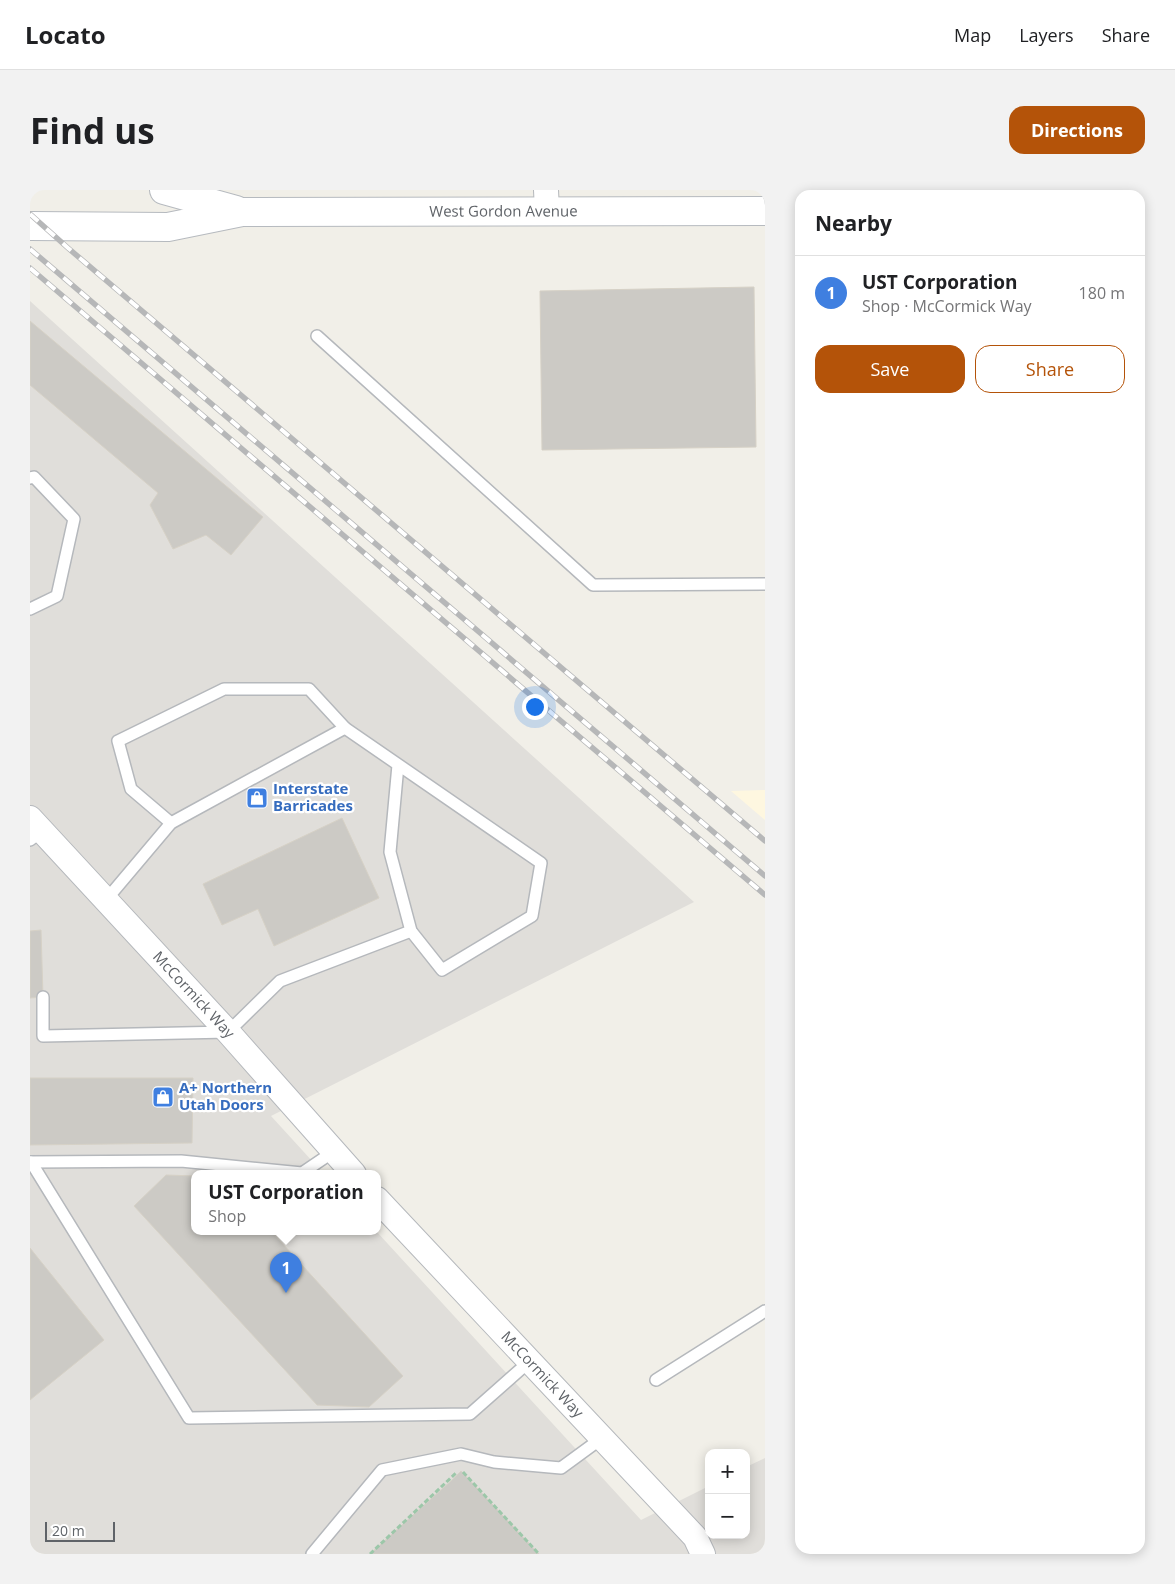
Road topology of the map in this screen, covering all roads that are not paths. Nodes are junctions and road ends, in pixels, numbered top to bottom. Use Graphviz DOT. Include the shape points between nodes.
graph roads {
  1 [pos="164,190"];
  2 [pos="547,201"];
  3 [pos="765,211"];
  4 [pos="242,212"];
  5 [pos="30,226"];
  6 [pos="317,336"];
  7 [pos="30,478"];
  8 [pos="765,584"];
  9 [pos="30,609"];
  10 [pos="345,728"];
  11 [pos="398,765"];
  12 [pos="171,823"];
  13 [pos="34,830"];
  14 [pos="106,900"];
  15 [pos="411,931"];
  16 [pos="43,998"];
  17 [pos="228,1032"];
  18 [pos="333,1152"];
  19 [pos="31,1162"];
  20 [pos="272,1170"];
  21 [pos="306,1170"];
  22 [pos="350,1170"];
  23 [pos="381,1203"];
  24 [pos="765,1311"];
  25 [pos="530,1361"];
  26 [pos="656,1380"];
  27 [pos="602,1438"];
  28 [pos="312,1554"];
  29 [pos="703,1554"];
  1 -- 4 [label="main road, West Gordon Avenue"];
  2 -- 3 [label="main road, West Gordon Avenue"];
  2 -- 4 [label="main road, West Gordon Avenue"];
  4 -- 5 [label="main road, West Gordon Avenue" via="168,227"];
  6 -- 8 [label="lane" via="593,585"];
  7 -- 9 [label="lane" via="34,478 74,519 57,596"];
  10 -- 11 [label="lane"];
  10 -- 12 [label="lane"];
  10 -- 12 [label="lane" via="309,689 224,689 118,741 131,789"];
  11 -- 15 [label="lane" via="390,852"];
  11 -- 15 [label="lane" via="541,863 532,916 442,970"];
  12 -- 14 [label="lane"];
  13 -- 14 [label="street, McCormick Way"];
  14 -- 17 [label="street, McCormick Way"];
  15 -- 17 [label="lane" via="280,981"];
  16 -- 17 [label="lane" via="43,1036"];
  17 -- 18 [label="street, McCormick Way"];
  18 -- 21 [label="lane"];
  18 -- 22 [label="street, McCormick Way"];
  19 -- 20 [label="lane" via="182,1161"];
  19 -- 25 [label="lane" via="189,1418 470,1414"];
  23 -- 25 [label="street, McCormick Way"];
  24 -- 26 [label="lane"];
  25 -- 27 [label="street, McCormick Way"];
  27 -- 28 [label="lane" via="561,1468 494,1462 461,1454 382,1470"];
  27 -- 29 [label="street, McCormick Way" via="695,1537"];
}
